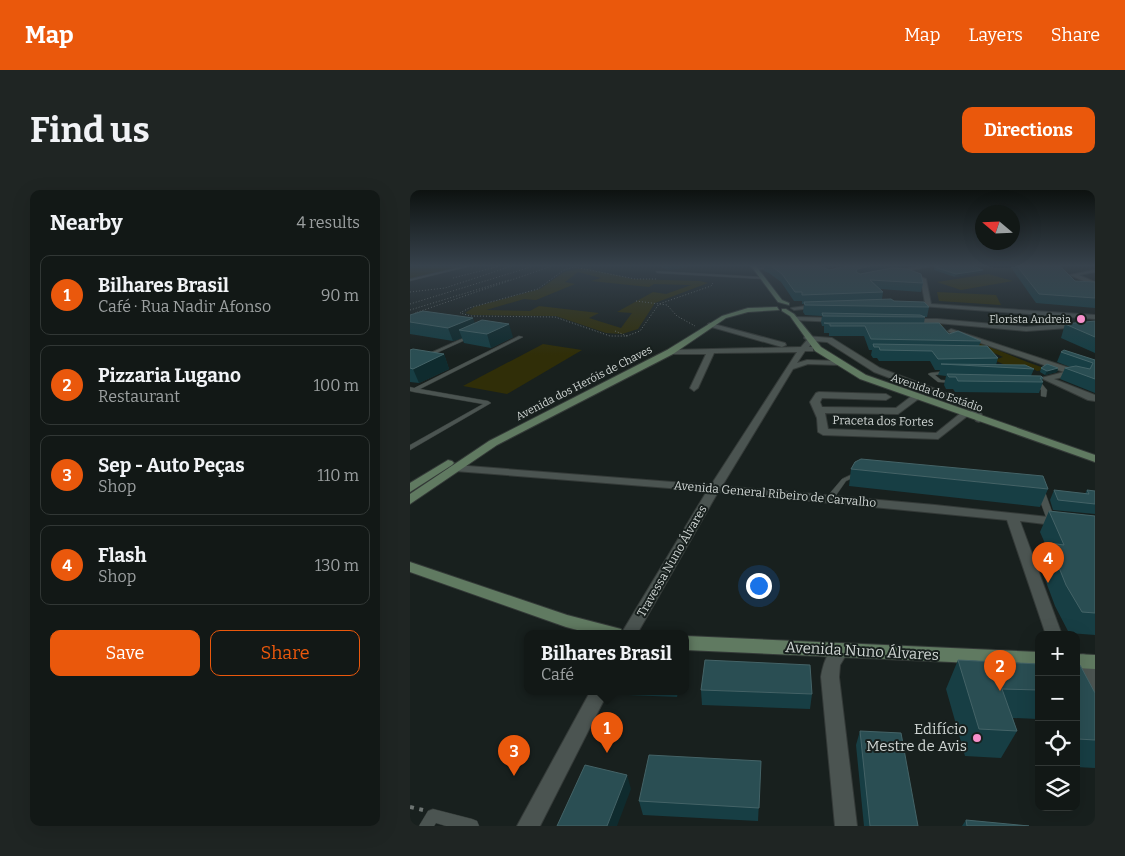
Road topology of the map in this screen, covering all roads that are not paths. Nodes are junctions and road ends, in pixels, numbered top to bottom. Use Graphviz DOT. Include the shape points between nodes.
graph roads {
  1 [pos="777,296"];
  2 [pos="927,296"];
  3 [pos="900,304"];
  4 [pos="928,305"];
  5 [pos="825,306"];
  6 [pos="787,308"];
  7 [pos="838,312"];
  8 [pos="1095,317"];
  9 [pos="842,320"];
  10 [pos="899,320"];
  11 [pos="921,321"];
  12 [pos="1095,324"];
  13 [pos="710,326"];
  14 [pos="931,327"];
  15 [pos="948,330"];
  16 [pos="483,332"];
  17 [pos="521,338"];
  18 [pos="809,340"];
  19 [pos="988,343"];
  20 [pos="973,346"];
  21 [pos="818,349"];
  22 [pos="712,350"];
  23 [pos="670,352"];
  24 [pos="800,352"];
  25 [pos="834,361"];
  26 [pos="807,362"];
  27 [pos="410,364"];
  28 [pos="791,368"];
  29 [pos="958,372"];
  30 [pos="1073,372"];
  31 [pos="1062,374"];
  32 [pos="1028,375"];
  33 [pos="1083,376"];
  34 [pos="960,382"];
  35 [pos="1029,383"];
  36 [pos="1039,384"];
  37 [pos="694,388"];
  38 [pos="411,390"];
  39 [pos="1044,396"];
  40 [pos="886,397"];
  41 [pos="916,397"];
  42 [pos="1094,399"];
  43 [pos="817,410"];
  44 [pos="965,414"];
  45 [pos="978,419"];
  46 [pos="410,442"];
  47 [pos="418,444"];
  48 [pos="410,448"];
  49 [pos="1095,459"];
  50 [pos="450,466"];
  51 [pos="867,474"];
  52 [pos="410,488"];
  53 [pos="714,489"];
  54 [pos="1030,489"];
  55 [pos="830,499"];
  56 [pos="410,500"];
  57 [pos="1012,516"];
  58 [pos="1051,520"];
  59 [pos="1095,526"];
  60 [pos="410,568"];
  61 [pos="600,630"];
  62 [pos="631,630"];
  63 [pos="1053,631"];
  64 [pos="689,644"];
  65 [pos="841,650"];
  66 [pos="1035,659"];
  67 [pos="1085,661"];
  68 [pos="1095,687"];
  69 [pos="597,695"];
  70 [pos="426,826"];
  71 [pos="472,826"];
  72 [pos="528,826"];
  73 [pos="846,826"];
  1 -- 6 [label="main road, Avenida do Estádio"];
  2 -- 4 [label="street"];
  3 -- 4 [label="street"];
  4 -- 8 [label="street"];
  5 -- 6 [label="street"];
  6 -- 7 [label="street"];
  6 -- 9 [label="street"];
  6 -- 13 [label="main road, Avenida dos Heróis de Chaves" via="742,312 724,317"];
  6 -- 18 [label="main road, Avenida do Estádio"];
  6 -- 50 [label="main road, Avenida dos Heróis de Chaves" via="741,309 716,317 662,351 484,440"];
  10 -- 11 [label="street"];
  11 -- 12 [label="street" via="1026,329"];
  11 -- 14 [label="lane"];
  11 -- 15 [label="street"];
  13 -- 23 [label="main road, Avenida dos Heróis de Chaves"];
  13 -- 24 [label="street"];
  15 -- 19 [label="street"];
  15 -- 20 [label="lane"];
  16 -- 27 [label="lane"];
  17 -- 38 [label="lane"];
  18 -- 21 [label="main road, Avenida do Estádio"];
  18 -- 24 [label="street, Travessa Nuno Álvares"];
  18 -- 45 [label="street" via="829,340 877,370 964,402 975,409"];
  19 -- 30 [label="street"];
  19 -- 31 [label="street" via="1000,352"];
  21 -- 24 [label="street"];
  21 -- 25 [label="main road, Avenida do Estádio"];
  22 -- 23 [label="street"];
  22 -- 24 [label="street"];
  22 -- 37 [label="street"];
  23 -- 50 [label="main road, Avenida dos Heróis de Chaves"];
  24 -- 26 [label="street"];
  24 -- 28 [label="street, Travessa Nuno Álvares"];
  25 -- 26 [label="street"];
  25 -- 41 [label="main road, Avenida do Estádio" via="875,383"];
  26 -- 28 [label="street"];
  28 -- 53 [label="street, Travessa Nuno Álvares"];
  29 -- 34 [label="lane" via="930,374 940,381"];
  30 -- 31 [label="street"];
  30 -- 33 [label="street"];
  31 -- 42 [label="street" via="1045,378"];
  32 -- 36 [label="lane"];
  35 -- 36 [label="lane"];
  36 -- 39 [label="lane"];
  38 -- 47 [label="lane" via="488,403"];
  40 -- 43 [label="street" via="819,395 815,402"];
  41 -- 43 [label="street" via="898,411"];
  41 -- 44 [label="main road, Avenida do Estádio"];
  43 -- 44 [label="street, Praceta dos Fortes" via="822,418 823,432 938,436"];
  44 -- 45 [label="main road, Avenida do Estádio"];
  45 -- 49 [label="main road, Avenida do Estádio"];
  46 -- 47 [label="lane"];
  47 -- 48 [label="lane"];
  50 -- 52 [label="main road, Avenida dos Heróis de Chaves"];
  50 -- 53 [label="street, Avenida General Ribeiro de Carvalho"];
  50 -- 56 [label="main road, Avenida dos Heróis de Chaves"];
  51 -- 55 [label="lane" via="858,473 844,480"];
  53 -- 55 [label="street, Avenida General Ribeiro de Carvalho"];
  53 -- 62 [label="street, Travessa Nuno Álvares"];
  54 -- 58 [label="lane" via="1040,490"];
  55 -- 57 [label="street, Avenida General Ribeiro de Carvalho"];
  57 -- 58 [label="street, Avenida General Ribeiro de Carvalho"];
  57 -- 63 [label="street"];
  58 -- 59 [label="street, Avenida General Ribeiro de Carvalho"];
  60 -- 61 [label="main road"];
  64 -- 65 [label="main road, Avenida Nuno Álvares"];
  65 -- 66 [label="main road, Avenida Nuno Álvares"];
  65 -- 73 [label="street" via="832,664 830,677"];
  67 -- 68 [label="street"];
  69 -- 72 [label="street"];
  70 -- 71 [label="lane" via="432,816"];
}
